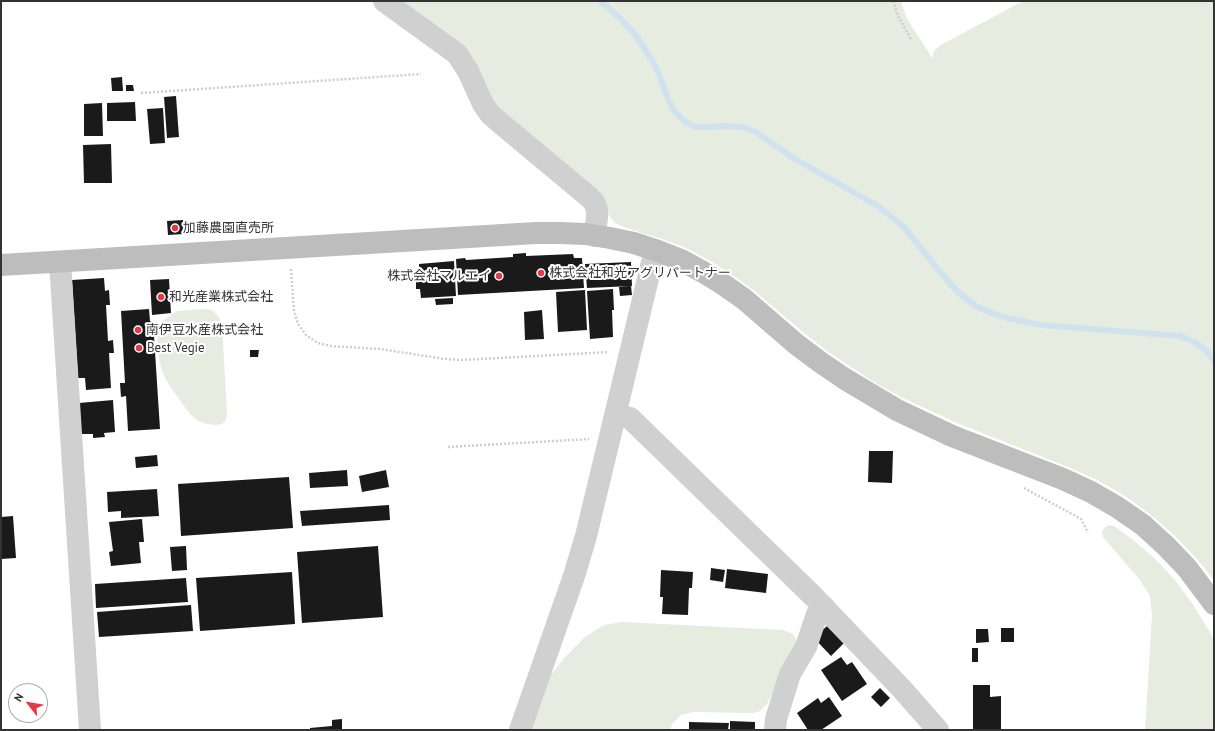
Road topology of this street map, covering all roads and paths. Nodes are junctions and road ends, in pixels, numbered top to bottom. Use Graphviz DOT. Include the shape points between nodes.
graph roads {
  1 [pos="384,1"];
  2 [pos="893,1"];
  3 [pos="911,39"];
  4 [pos="421,74"];
  5 [pos="142,93"];
  6 [pos="595,236"];
  7 [pos="290,248"];
  8 [pos="656,250"];
  9 [pos="60,262"];
  10 [pos="1,265"];
  11 [pos="616,352"];
  12 [pos="616,415"];
  13 [pos="609,441"];
  14 [pos="448,447"];
  15 [pos="1030,466"];
  16 [pos="1088,533"];
  17 [pos="1214,604"];
  18 [pos="824,607"];
  19 [pos="90,730"];
  20 [pos="520,730"];
  21 [pos="776,730"];
  22 [pos="938,730"];
  1 -- 6 [label="street" via="457,54 490,114 594,202 597,210"];
  2 -- 3 [label="path"];
  4 -- 5 [label="path"];
  6 -- 7 [label="street" via="536,233"];
  6 -- 8 [label="street"];
  7 -- 9 [label="street"];
  7 -- 11 [label="path" via="294,311 298,324 306,335 318,343 462,360"];
  8 -- 12 [label="street"];
  8 -- 15 [label="street" via="681,260 724,285 820,362 871,395 924,424"];
  9 -- 10 [label="street"];
  9 -- 19 [label="street"];
  12 -- 13 [label="street"];
  12 -- 18 [label="street" via="630,418"];
  13 -- 14 [label="path" via="600,438"];
  13 -- 20 [label="street" via="580,556"];
  15 -- 16 [label="path" via="1022,487 1081,519"];
  15 -- 17 [label="street" via="1091,492 1143,525 1187,568"];
  18 -- 21 [label="street" via="817,614 806,647 790,674 776,719"];
  18 -- 22 [label="street"];
}
